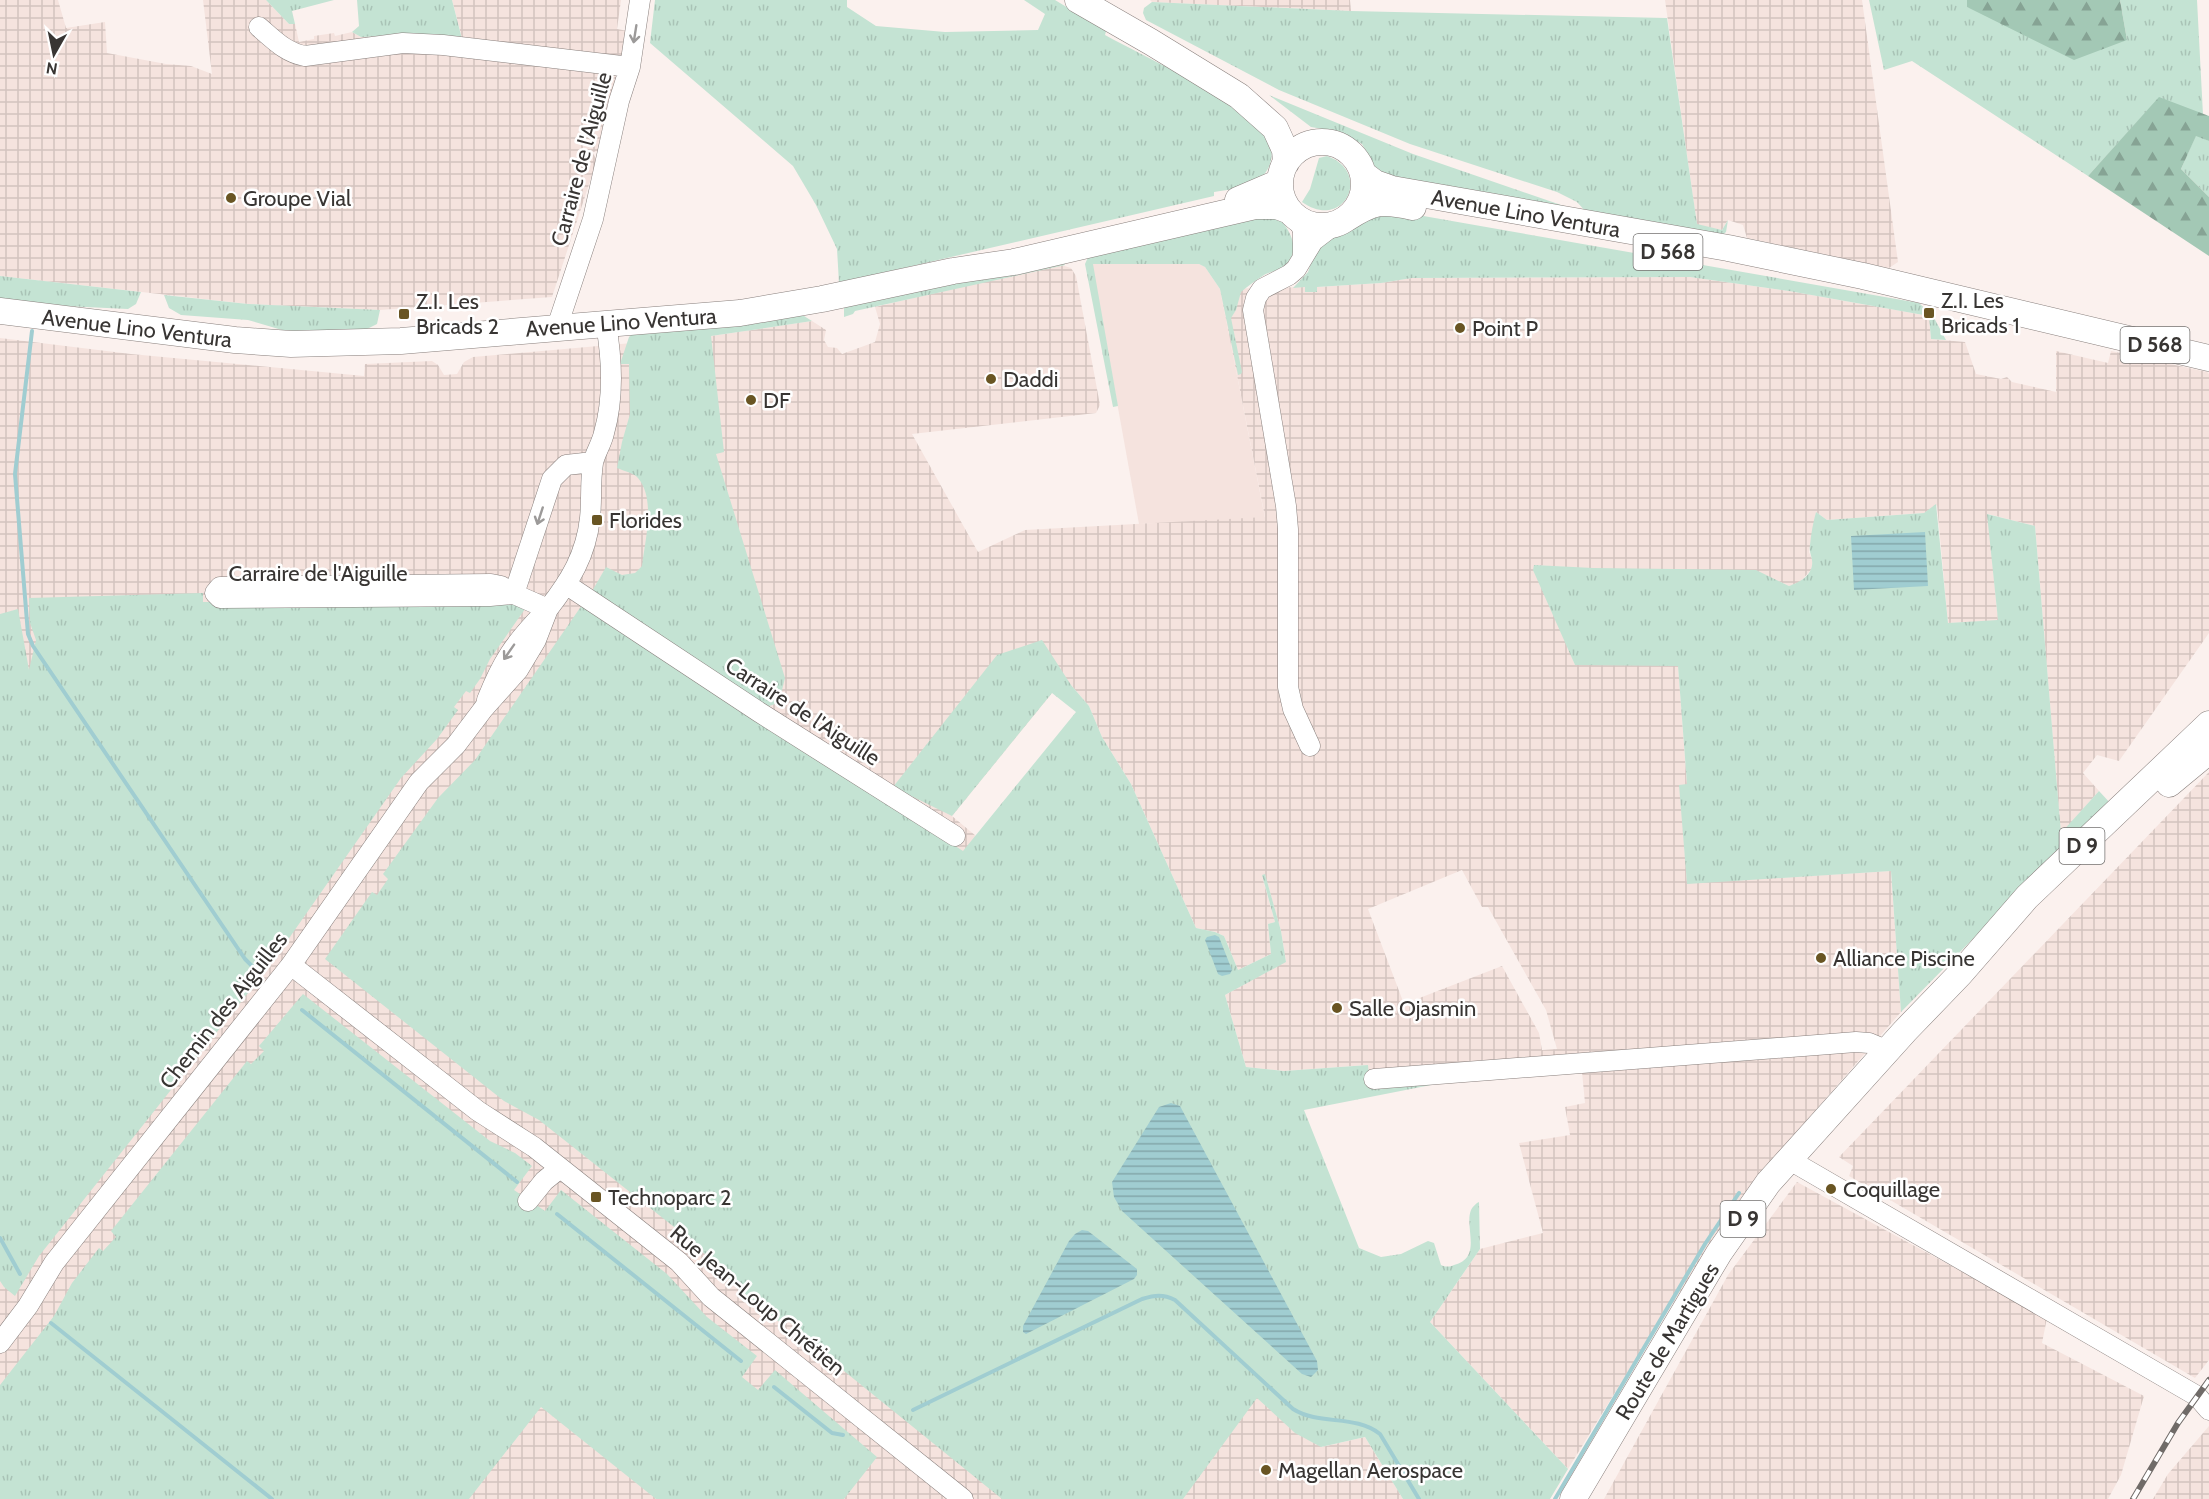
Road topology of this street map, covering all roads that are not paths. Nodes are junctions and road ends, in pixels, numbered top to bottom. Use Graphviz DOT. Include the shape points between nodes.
graph roads {
  1 [pos="640,0"];
  2 [pos="1078,0"];
  3 [pos="259,27"];
  4 [pos="1151,42"];
  5 [pos="630,67"];
  6 [pos="1326,142"];
  7 [pos="1283,172"];
  8 [pos="1363,174"];
  9 [pos="1294,215"];
  10 [pos="1340,221"];
  11 [pos="1303,256"];
  12 [pos="953,271"];
  13 [pos="1907,288"];
  14 [pos="0,311"];
  15 [pos="606,324"];
  16 [pos="557,327"];
  17 [pos="2101,332"];
  18 [pos="2209,352"];
  19 [pos="2209,358"];
  20 [pos="593,462"];
  21 [pos="567,585"];
  22 [pos="514,594"];
  23 [pos="548,609"];
  24 [pos="2209,724"];
  25 [pos="1310,746"];
  26 [pos="2209,751"];
  27 [pos="955,836"];
  28 [pos="291,965"];
  29 [pos="1960,974"];
  30 [pos="1888,1052"];
  31 [pos="1374,1079"];
  32 [pos="1788,1160"];
  33 [pos="560,1168"];
  34 [pos="528,1202"];
  35 [pos="0,1343"];
  36 [pos="2209,1410"];
  37 [pos="963,1499"];
  38 [pos="1573,1499"];
  1 -- 5 [label="street, Carraire de l'Aiguille, one-way"];
  2 -- 4 [label="main road"];
  3 -- 5 [label="street" via="287,50 305,56 403,43"];
  4 -- 6 [label="main road" via="1252,92 1299,130"];
  4 -- 7 [label="main road" via="1260,113 1275,128 1285,150"];
  5 -- 16 [label="street, Carraire de l'Aiguille" via="593,219"];
  6 -- 7 [label="main road" via="1299,149"];
  6 -- 8 [label="main road" via="1352,154"];
  7 -- 9 [label="main road" via="1281,195"];
  7 -- 12 [label="main road, Avenue Lino Ventura" via="1244,199 1075,236"];
  8 -- 10 [label="main road" via="1363,195 1357,208"];
  8 -- 13 [label="main road, Avenue Lino Ventura / D 568" via="1392,189 1728,248"];
  9 -- 10 [label="main road" via="1319,226"];
  9 -- 11 [label="street" via="1303,231"];
  9 -- 12 [label="main road, Avenue Lino Ventura" via="1277,206 1255,206 1014,261"];
  10 -- 11 [label="street" via="1320,234"];
  10 -- 13 [label="main road, Avenue Lino Ventura / D 568" via="1367,205 1397,204"];
  11 -- 25 [label="street" via="1289,275 1259,292 1252,317 1286,506 1288,687 1293,709"];
  12 -- 15 [label="main road, Avenue Lino Ventura" via="740,313"];
  13 -- 17 [label="main road, D 568"];
  14 -- 16 [label="main road, Avenue Lino Ventura" via="291,344 401,341"];
  15 -- 16 [label="main road, Avenue Lino Ventura"];
  15 -- 20 [label="street" via="610,410"];
  17 -- 18 [label="main road, D 568"];
  17 -- 19 [label="main road, D 568"];
  20 -- 21 [label="street" via="587,534"];
  20 -- 22 [label="street, one-way" via="566,465 552,479"];
  21 -- 23 [label="street"];
  21 -- 27 [label="street, Carraire de l'Aiguille"];
  22 -- 22 [label="street, Carraire de l'Aiguille" via="491,584 220,587 215,593 220,598"];
  22 -- 23 [label="street, Carraire de l'Aiguille"];
  23 -- 28 [label="street, Chemin des Aiguilles" via="529,653 506,686 456,746 419,782"];
  24 -- 29 [label="main road, Route de Martigues / D 9" via="2027,897"];
  26 -- 29 [label="main road, Route de Martigues / D 9" via="2077,865"];
  28 -- 33 [label="street, Rue Jean-Loup Chrétien" via="478,1111"];
  28 -- 35 [label="street, Chemin des Aiguilles" via="54,1263"];
  29 -- 30 [label="main road, Route de Martigues / D 9"];
  30 -- 31 [label="street" via="1856,1042"];
  30 -- 32 [label="main road, Route de Martigues / D 9"];
  32 -- 36 [label="street" via="2197,1396"];
  32 -- 38 [label="main road, Route de Martigues / D 9" via="1719,1253"];
  33 -- 34 [label="street"];
  33 -- 37 [label="street, Rue Jean-Loup Chrétien" via="679,1262 720,1305"];
}
